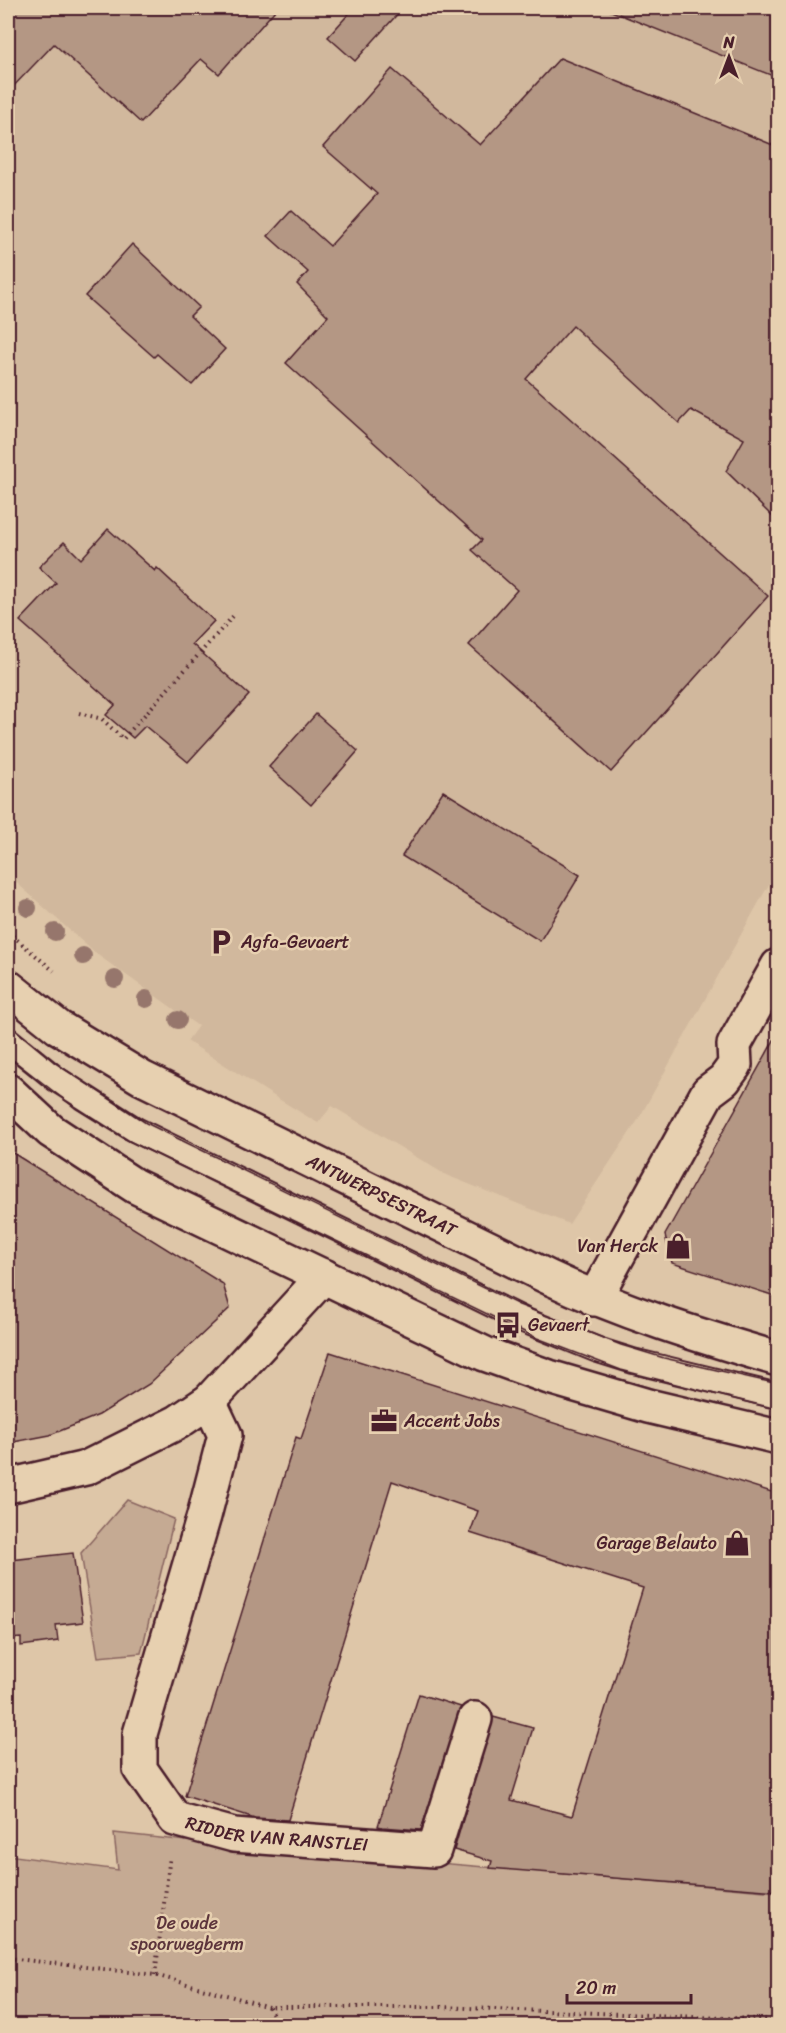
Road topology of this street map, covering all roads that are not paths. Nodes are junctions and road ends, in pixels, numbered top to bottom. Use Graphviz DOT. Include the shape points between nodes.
graph roads {
  1 [pos="778,966"];
  2 [pos="8,987"];
  3 [pos="8,1040"];
  4 [pos="8,1091"];
  5 [pos="324,1276"];
  6 [pos="594,1299"];
  7 [pos="778,1359"];
  8 [pos="778,1396"];
  9 [pos="209,1401"];
  10 [pos="778,1437"];
  11 [pos="8,1486"];
  12 [pos="475,1719"];
  1 -- 6 [label="main road" via="734,1044 735,1065 708,1092"];
  2 -- 6 [label="main road, ANTWERPSESTRAAT" via="58,1026 142,1078"];
  3 -- 8 [label="lane" via="56,1079 136,1130 526,1321 607,1353"];
  4 -- 5 [label="main road" via="51,1131 135,1186"];
  5 -- 9 [label="main road"];
  5 -- 10 [label="main road" via="485,1354 539,1374 648,1406"];
  6 -- 7 [label="main road, ANTWERPSESTRAAT"];
  9 -- 11 [label="main road" via="178,1422 86,1468"];
  9 -- 12 [label="main road, RIDDER VAN RANSTLEI" via="225,1435 140,1734 140,1769 175,1819 234,1835 434,1850"];
}
